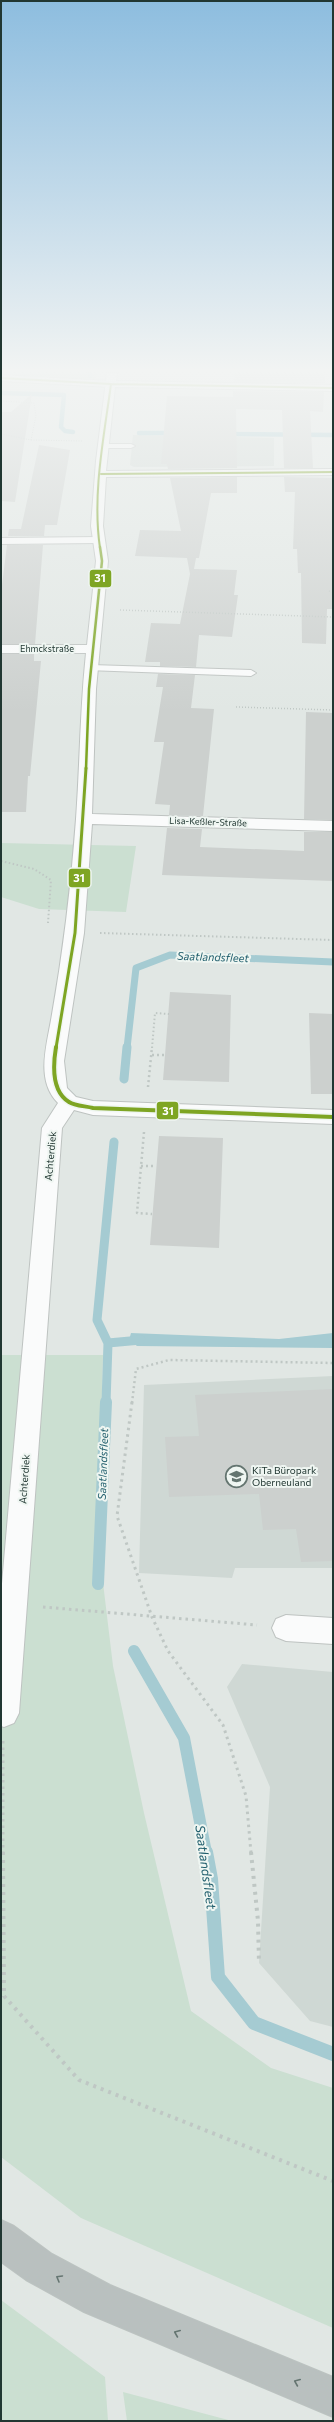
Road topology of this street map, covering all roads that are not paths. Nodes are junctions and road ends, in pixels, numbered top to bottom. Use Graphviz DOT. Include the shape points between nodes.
graph roads {
  1 [pos="100,486"];
  2 [pos="99,540"];
  3 [pos="1,541"];
  4 [pos="1,649"];
  5 [pos="92,649"];
  6 [pos="91,668"];
  7 [pos="251,674"];
  8 [pos="84,818"];
  9 [pos="333,826"];
  10 [pos="69,1102"];
  11 [pos="333,1117"];
  12 [pos="286,1628"];
  13 [pos="333,1631"];
  14 [pos="4,1713"];
  15 [pos="1,2239"];
  16 [pos="333,2397"];
  1 -- 2 [label="street" via="97,526"];
  2 -- 3 [label="lane"];
  2 -- 5 [label="street" via="102,561"];
  4 -- 5 [label="street, Ehmckstraße"];
  5 -- 6 [label="street"];
  6 -- 7 [label="lane"];
  6 -- 8 [label="street"];
  8 -- 9 [label="street, Lisa-Keßler-Straße"];
  8 -- 10 [label="street" via="74,933 54,1061 57,1090"];
  10 -- 11 [label="street" via="93,1108"];
  10 -- 14 [label="street, Achterdiek" via="52,1128"];
  12 -- 13 [label="street"];
  16 -- 15 [label="highway, one-way" via="96,2299 39,2267"];
}
